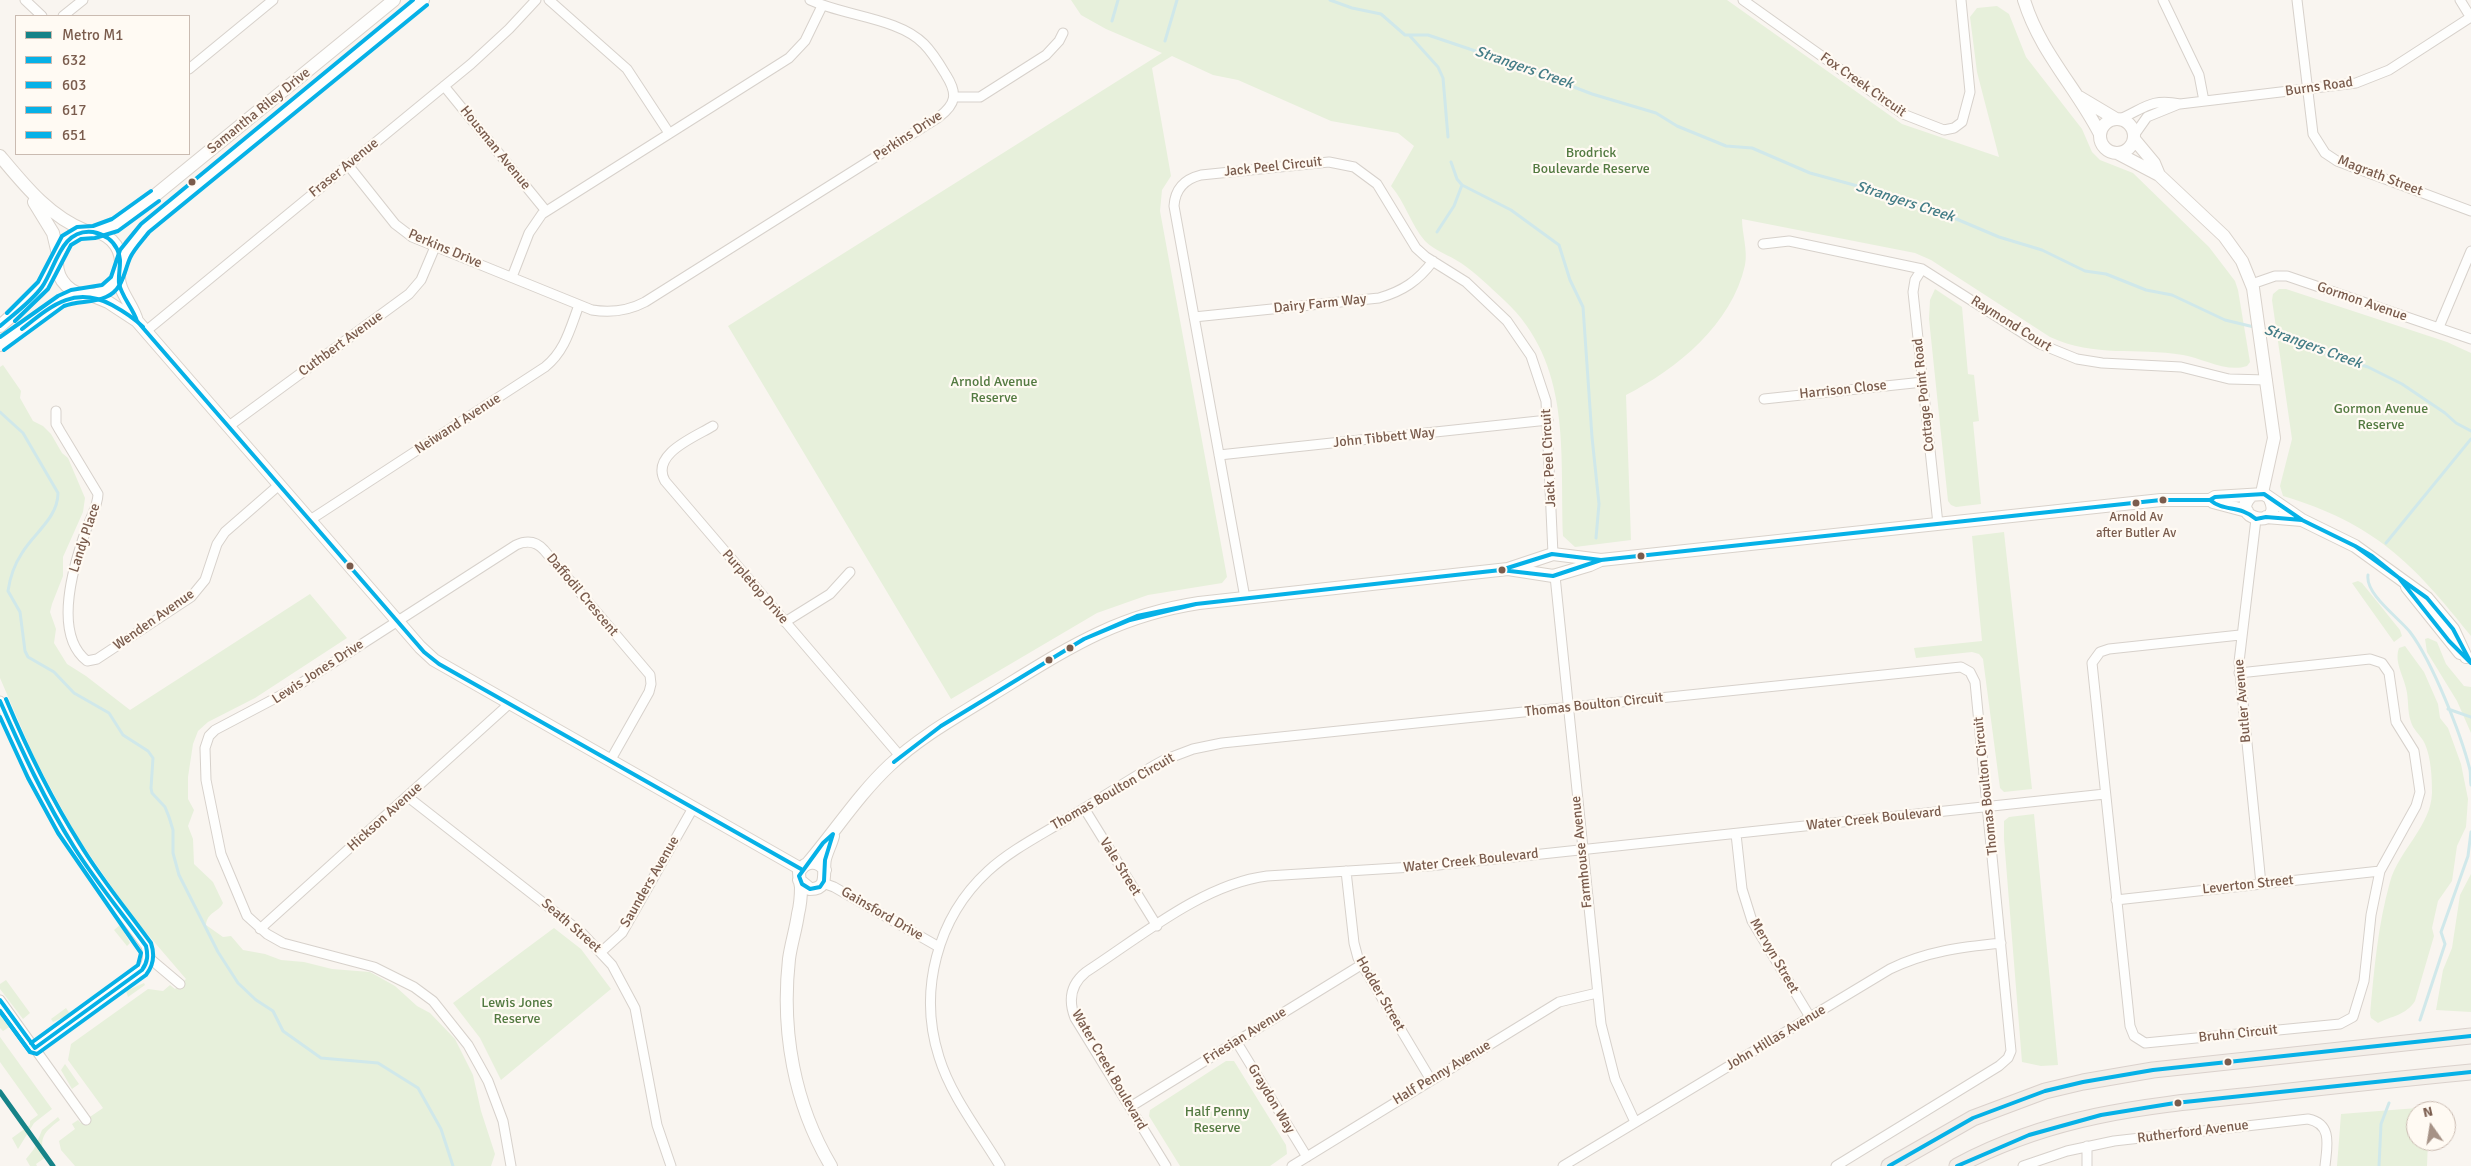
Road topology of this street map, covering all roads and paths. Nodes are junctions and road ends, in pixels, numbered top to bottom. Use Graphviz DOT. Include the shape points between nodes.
graph roads {
  1 [pos="25,0"];
  2 [pos="82,0"];
  3 [pos="273,0"];
  4 [pos="394,0"];
  5 [pos="423,0"];
  6 [pos="536,0"];
  7 [pos="550,0"];
  8 [pos="810,0"];
  9 [pos="1743,0"];
  10 [pos="1961,0"];
  11 [pos="2024,0"];
  12 [pos="2163,0"];
  13 [pos="2298,0"];
  14 [pos="2460,0"];
  15 [pos="822,6"];
  16 [pos="41,15"];
  17 [pos="64,15"];
  18 [pos="2471,18"];
  19 [pos="1063,33"];
  20 [pos="190,68"];
  21 [pos="444,86"];
  22 [pos="2307,90"];
  23 [pos="955,97"];
  24 [pos="2079,98"];
  25 [pos="2204,101"];
  26 [pos="2180,104"];
  27 [pos="2118,119"];
  28 [pos="669,133"];
  29 [pos="2100,134"];
  30 [pos="2135,137"];
  31 [pos="2119,154"];
  32 [pos="0,156"];
  33 [pos="348,165"];
  34 [pos="2160,175"];
  35 [pos="29,191"];
  36 [pos="2471,210"];
  37 [pos="546,211"];
  38 [pos="90,232"];
  39 [pos="1763,244"];
  40 [pos="435,247"];
  41 [pos="2471,251"];
  42 [pos="57,258"];
  43 [pos="1432,261"];
  44 [pos="120,269"];
  45 [pos="1922,269"];
  46 [pos="512,277"];
  47 [pos="2253,286"];
  48 [pos="87,295"];
  49 [pos="579,305"];
  50 [pos="1194,318"];
  51 [pos="138,321"];
  52 [pos="0,326"];
  53 [pos="2439,327"];
  54 [pos="146,331"];
  55 [pos="2471,339"];
  56 [pos="0,345"];
  57 [pos="2266,375"];
  58 [pos="1923,382"];
  59 [pos="1764,399"];
  60 [pos="56,411"];
  61 [pos="1548,420"];
  62 [pos="229,426"];
  63 [pos="713,426"];
  64 [pos="1219,455"];
  65 [pos="280,485"];
  66 [pos="2261,496"];
  67 [pos="2210,500"];
  68 [pos="2256,516"];
  69 [pos="310,520"];
  70 [pos="2302,520"];
  71 [pos="1938,524"];
  72 [pos="1553,555"];
  73 [pos="1601,560"];
  74 [pos="1508,569"];
  75 [pos="850,572"];
  76 [pos="1555,575"];
  77 [pos="1245,598"];
  78 [pos="397,621"];
  79 [pos="785,622"];
  80 [pos="2240,635"];
  81 [pos="97,659"];
  82 [pos="2468,660"];
  83 [pos="2239,673"];
  84 [pos="0,700"];
  85 [pos="509,704"];
  86 [pos="1567,708"];
  87 [pos="900,756"];
  88 [pos="610,761"];
  89 [pos="2105,794"];
  90 [pos="408,797"];
  91 [pos="1988,806"];
  92 [pos="693,808"];
  93 [pos="1084,808"];
  94 [pos="833,834"];
  95 [pos="1736,834"];
  96 [pos="1582,850"];
  97 [pos="824,870"];
  98 [pos="803,871"];
  99 [pos="1346,871"];
  100 [pos="2380,871"];
  101 [pos="2261,884"];
  102 [pos="819,886"];
  103 [pos="2116,900"];
  104 [pos="798,914"];
  105 [pos="1156,926"];
  106 [pos="260,929"];
  107 [pos="2001,943"];
  108 [pos="939,947"];
  109 [pos="601,952"];
  110 [pos="148,957"];
  111 [pos="1361,964"];
  112 [pos="180,984"];
  113 [pos="1597,993"];
  114 [pos="0,1000"];
  115 [pos="1810,1018"];
  116 [pos="2471,1036"];
  117 [pos="1236,1041"];
  118 [pos="35,1048"];
  119 [pos="2471,1072"];
  120 [pos="1431,1080"];
  121 [pos="1130,1107"];
  122 [pos="86,1120"];
  123 [pos="1635,1122"];
  124 [pos="2087,1146"];
  125 [pos="1307,1157"];
  126 [pos="511,1166"];
  127 [pos="671,1166"];
  128 [pos="831,1166"];
  129 [pos="1000,1166"];
  130 [pos="1166,1166"];
  131 [pos="1292,1166"];
  132 [pos="1562,1166"];
  133 [pos="1836,1166"];
  134 [pos="1889,1166"];
  135 [pos="1957,1166"];
  136 [pos="2023,1166"];
  137 [pos="2087,1166"];
  138 [pos="2325,1166"];
  1 -- 16 [label="street"];
  2 -- 17 [label="street"];
  3 -- 20 [label="street"];
  4 -- 38 [label="street, Samantha Riley Drive" via="142,206 115,225"];
  5 -- 44 [label="street, Samantha Riley Drive" via="145,228 130,245"];
  6 -- 21 [label="street, Fraser Avenue" via="497,41"];
  7 -- 28 [label="street" via="627,69"];
  8 -- 15 [label="street"];
  9 -- 10 [label="street, Fox Creek Circuit" via="1903,114 1944,130 1962,122 1970,92"];
  11 -- 24 [label="street" via="2043,46"];
  12 -- 25 [label="street" via="2199,75"];
  13 -- 22 [label="street, Magrath Street"];
  14 -- 18 [label="street"];
  15 -- 23 [label="street" via="887,23 916,36 932,53 951,83"];
  15 -- 28 [label="street" via="805,41 789,58"];
  18 -- 22 [label="street, Burns Road" via="2379,75 2348,85"];
  19 -- 23 [label="street" via="1046,56 980,97"];
  21 -- 33 [label="street, Fraser Avenue"];
  21 -- 37 [label="street, Housman Avenue"];
  22 -- 25 [label="street, Burns Road"];
  22 -- 36 [label="street, Magrath Street" via="2313,134 2331,158"];
  23 -- 49 [label="street, Perkins Drive" via="951,107 939,117 645,302 612,312"];
  24 -- 27 [label="street"];
  24 -- 29 [label="street"];
  25 -- 26 [label="street, Burns Road"];
  26 -- 27 [label="street, Burns Road" via="2157,101"];
  26 -- 30 [label="street, Burns Road" via="2147,117"];
  27 -- 29 [label="street" via="2104,125"];
  27 -- 30 [label="street" via="2128,123"];
  28 -- 37 [label="street"];
  29 -- 31 [label="street" via="2103,146"];
  30 -- 31 [label="street" via="2131,147"];
  30 -- 34 [label="street"];
  31 -- 34 [label="street"];
  32 -- 35 [label="street"];
  33 -- 40 [label="street, Perkins Drive" via="401,229"];
  33 -- 54 [label="street, Fraser Avenue"];
  34 -- 47 [label="street" via="2231,244"];
  35 -- 38 [label="street" via="58,217"];
  35 -- 42 [label="street" via="52,231"];
  37 -- 46 [label="street" via="538,218"];
  38 -- 42 [label="street" via="72,236 61,247"];
  38 -- 44 [label="street" via="114,243"];
  39 -- 45 [label="street, Raymond Court" via="1782,240 1796,242"];
  40 -- 46 [label="street, Perkins Drive"];
  40 -- 62 [label="street, Cuthbert Avenue" via="421,280 409,294"];
  41 -- 53 [label="street"];
  42 -- 48 [label="street" via="63,283 69,289"];
  42 -- 52 [label="street" via="39,291"];
  43 -- 50 [label="street, Dairy Farm Way" via="1407,287 1379,298"];
  43 -- 50 [label="street, Jack Peel Circuit" via="1411,243 1377,184 1354,167 1329,162 1201,175 1182,185 1174,206"];
  43 -- 61 [label="street, Jack Peel Circuit" via="1466,282 1515,331 1537,371"];
  44 -- 48 [label="street" via="116,280 106,291"];
  44 -- 51 [label="street" via="120,287"];
  45 -- 57 [label="street, Raymond Court" via="2040,344 2065,356 2102,363 2180,368 2229,379"];
  45 -- 58 [label="street, Cottage Point Road" via="1915,280 1913,292"];
  46 -- 49 [label="street, Perkins Drive"];
  47 -- 53 [label="street, Gormon Avenue" via="2275,276 2287,276 2392,314"];
  47 -- 57 [label="street"];
  48 -- 51 [label="street" via="108,302"];
  48 -- 56 [label="street" via="61,301"];
  49 -- 69 [label="street, Neiwand Avenue" via="565,344 554,360"];
  50 -- 64 [label="street, Jack Peel Circuit"];
  51 -- 54 [label="street"];
  53 -- 55 [label="street, Gormon Avenue"];
  54 -- 62 [label="street"];
  57 -- 66 [label="street" via="2274,438"];
  58 -- 59 [label="street, Harrison Close"];
  58 -- 71 [label="street, Cottage Point Road"];
  60 -- 81 [label="street, Landy Place" via="56,424 98,494 75,565 68,609 72,636 82,656 87,661"];
  61 -- 64 [label="street, John Tibbett Way"];
  61 -- 72 [label="street, Jack Peel Circuit"];
  62 -- 65 [label="street"];
  63 -- 79 [label="street, Purpletop Drive" via="665,458 661,467 662,477"];
  64 -- 77 [label="street, Jack Peel Circuit"];
  65 -- 69 [label="street"];
  65 -- 81 [label="street, Wenden Avenue" via="225,532 217,544 205,580 190,597"];
  66 -- 67 [label="street" via="2215,497"];
  66 -- 68 [label="street" via="2246,504"];
  66 -- 68 [label="street" via="2272,509"];
  66 -- 70 [label="street"];
  67 -- 68 [label="street" via="2216,505"];
  67 -- 71 [label="street" via="2160,500"];
  68 -- 70 [label="street"];
  68 -- 80 [label="street, Butler Avenue"];
  69 -- 78 [label="street"];
  70 -- 82 [label="street" via="2355,546 2418,589 2442,614"];
  71 -- 73 [label="street"];
  72 -- 73 [label="street"];
  72 -- 74 [label="street"];
  72 -- 76 [label="street" via="1543,567"];
  72 -- 76 [label="street" via="1566,562"];
  73 -- 76 [label="street"];
  74 -- 76 [label="street"];
  74 -- 77 [label="street"];
  75 -- 79 [label="street" via="830,594"];
  76 -- 86 [label="street, Farmhouse Avenue"];
  77 -- 87 [label="street" via="1157,610 1095,633 941,726"];
  78 -- 85 [label="street" via="434,660"];
  78 -- 88 [label="street, Daffodil Crescent" via="516,544 527,541 540,546 650,675 649,692"];
  78 -- 106 [label="street, Lewis Jones Drive" via="289,692 209,736 205,748 206,780 223,861 242,909"];
  79 -- 87 [label="street, Purpletop Drive"];
  80 -- 83 [label="street, Butler Avenue"];
  80 -- 89 [label="street, Bruhn Circuit" via="2109,649 2097,655 2092,663 2092,672"];
  83 -- 100 [label="street, Bruhn Circuit" via="2370,659 2378,660 2388,669 2396,722 2414,751 2420,792 2416,806"];
  83 -- 101 [label="street, Butler Avenue"];
  84 -- 110 [label="street" via="26,761 58,819 97,881 146,946"];
  85 -- 88 [label="street"];
  85 -- 90 [label="street, Hickson Avenue"];
  86 -- 91 [label="street, Thomas Boulton Circuit" via="1961,667 1970,672 1975,682"];
  86 -- 93 [label="street, Thomas Boulton Circuit" via="1207,746 1164,760"];
  86 -- 96 [label="street, Farmhouse Avenue"];
  87 -- 94 [label="street" via="860,797"];
  88 -- 92 [label="street"];
  89 -- 91 [label="street, Water Creek Boulevard"];
  89 -- 103 [label="street, Bruhn Circuit"];
  90 -- 106 [label="street, Hickson Avenue"];
  90 -- 109 [label="street, Seath Street" via="574,926"];
  91 -- 95 [label="street, Water Creek Boulevard"];
  91 -- 107 [label="street, Thomas Boulton Circuit"];
  92 -- 98 [label="street"];
  92 -- 109 [label="street, Saunders Avenue" via="622,933"];
  93 -- 105 [label="street, Vale Street"];
  93 -- 108 [label="street, Thomas Boulton Circuit" via="989,870 958,907"];
  94 -- 97 [label="street"];
  94 -- 98 [label="street" via="824,840"];
  95 -- 96 [label="street, Water Creek Boulevard"];
  95 -- 115 [label="street, Mervyn Street" via="1742,888 1752,921"];
  96 -- 99 [label="street, Water Creek Boulevard"];
  96 -- 113 [label="street, Farmhouse Avenue"];
  97 -- 98 [label="street" via="818,864"];
  97 -- 102 [label="street" via="826,877"];
  98 -- 102 [label="street" via="805,887"];
  98 -- 104 [label="street"];
  99 -- 105 [label="street, Water Creek Boulevard" via="1267,876 1233,883 1210,892"];
  99 -- 111 [label="street, Hodder Street" via="1354,943"];
  100 -- 101 [label="street, Leverton Street"];
  100 -- 103 [label="street, Bruhn Circuit" via="2357,1009 2350,1020 2331,1025 2150,1044 2141,1042 2130,1026"];
  101 -- 103 [label="street, Leverton Street"];
  102 -- 104 [label="street"];
  102 -- 108 [label="street, Gainsford Drive" via="834,887"];
  104 -- 128 [label="street" via="787,978 789,1044 806,1113"];
  105 -- 121 [label="street, Water Creek Boulevard" via="1081,976 1071,999 1075,1018"];
  106 -- 126 [label="street" via="291,946 360,962 425,993 468,1045 488,1082 502,1122"];
  107 -- 115 [label="street, John Hillas Avenue" via="1944,949 1914,958"];
  107 -- 133 [label="street, Thomas Boulton Circuit" via="2011,1047 2008,1058"];
  108 -- 129 [label="street, Thomas Boulton Circuit" via="930,998 935,1044 952,1088"];
  109 -- 127 [label="street, Seath Street" via="636,1008 657,1125"];
  110 -- 112 [label="street"];
  110 -- 118 [label="street" via="142,970"];
  111 -- 117 [label="street, Friesian Avenue"];
  111 -- 120 [label="street, Hodder Street"];
  113 -- 120 [label="street, Half Penny Avenue" via="1559,1002"];
  113 -- 123 [label="street, Farmhouse Avenue" via="1609,1060"];
  114 -- 118 [label="street"];
  115 -- 123 [label="street, John Hillas Avenue"];
  116 -- 134 [label="main road" via="2153,1070 2083,1082 2045,1091 1980,1115"];
  117 -- 121 [label="street, Friesian Avenue"];
  117 -- 125 [label="street, Graydon Way"];
  118 -- 122 [label="street"];
  119 -- 135 [label="main road" via="2161,1104 2099,1114 2024,1136"];
  120 -- 125 [label="street, Half Penny Avenue"];
  121 -- 130 [label="street, Water Creek Boulevard"];
  123 -- 132 [label="street, John Hillas Avenue"];
  124 -- 136 [label="street, Rutherford Avenue"];
  124 -- 137 [label="street"];
  124 -- 138 [label="street, Rutherford Avenue" via="2308,1120 2317,1121 2325,1130"];
  125 -- 131 [label="street, Half Penny Avenue"];
}
